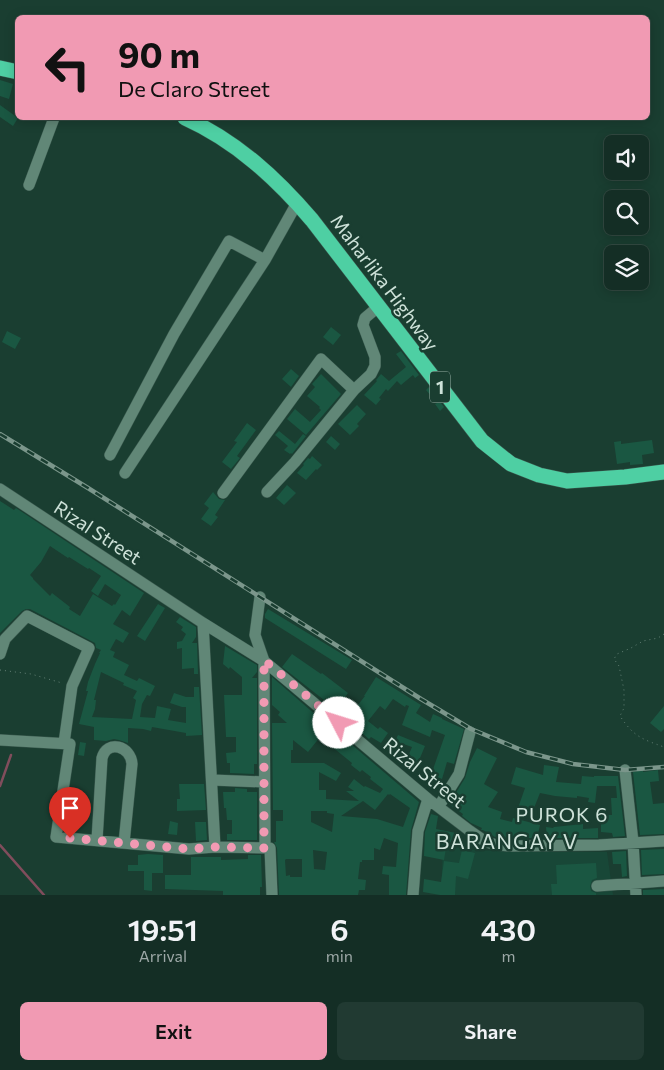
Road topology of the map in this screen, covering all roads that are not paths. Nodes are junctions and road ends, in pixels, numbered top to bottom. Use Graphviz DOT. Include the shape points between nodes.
graph roads {
  1 [pos="0,68"];
  2 [pos="15,71"];
  3 [pos="53,120"];
  4 [pos="190,120"];
  5 [pos="30,185"];
  6 [pos="297,203"];
  7 [pos="264,260"];
  8 [pos="378,307"];
  9 [pos="354,390"];
  10 [pos="110,455"];
  11 [pos="125,472"];
  12 [pos="664,472"];
  13 [pos="0,489"];
  14 [pos="267,492"];
  15 [pos="223,493"];
  16 [pos="260,597"];
  17 [pos="203,622"];
  18 [pos="0,654"];
  19 [pos="264,660"];
  20 [pos="470,732"];
  21 [pos="0,740"];
  22 [pos="64,743"];
  23 [pos="625,770"];
  24 [pos="212,780"];
  25 [pos="264,782"];
  26 [pos="428,799"];
  27 [pos="439,806"];
  28 [pos="97,840"];
  29 [pos="664,841"];
  30 [pos="633,842"];
  31 [pos="124,843"];
  32 [pos="215,847"];
  33 [pos="264,848"];
  34 [pos="664,881"];
  35 [pos="635,883"];
  36 [pos="597,886"];
  37 [pos="272,895"];
  38 [pos="413,895"];
  39 [pos="636,895"];
  1 -- 2 [label="highway"];
  3 -- 5 [label="street"];
  4 -- 6 [label="highway, Maharlika Highway / 1" via="246,155"];
  6 -- 7 [label="street"];
  6 -- 8 [label="highway, Maharlika Highway / 1"];
  7 -- 10 [label="street" via="229,241 174,334"];
  7 -- 11 [label="street"];
  8 -- 9 [label="street" via="365,318 363,325 375,357 375,366"];
  8 -- 12 [label="highway, Maharlika Highway / 1" via="482,441 511,464 567,481"];
  9 -- 14 [label="street" via="296,462"];
  9 -- 15 [label="street" via="321,359"];
  13 -- 17 [label="street, Rizal Street"];
  16 -- 19 [label="street" via="255,635"];
  17 -- 19 [label="street, Rizal Street"];
  17 -- 24 [label="street"];
  18 -- 22 [label="street" via="5,639 27,616 89,648 72,686"];
  19 -- 25 [label="street"];
  19 -- 26 [label="street, Rizal Street"];
  20 -- 27 [label="street" via="459,774"];
  21 -- 22 [label="street"];
  22 -- 28 [label="street" via="70,744 56,837"];
  23 -- 30 [label="street"];
  24 -- 25 [label="street"];
  24 -- 32 [label="street"];
  25 -- 33 [label="street"];
  26 -- 27 [label="street, Rizal Street"];
  26 -- 38 [label="street" via="418,830"];
  27 -- 30 [label="street, Rizal Street" via="486,842 497,845"];
  28 -- 31 [label="street"];
  28 -- 31 [label="street" via="102,758 106,750 116,747 126,750 132,759"];
  29 -- 30 [label="street, Rizal Street"];
  30 -- 35 [label="street"];
  31 -- 32 [label="street" via="189,849"];
  32 -- 33 [label="street"];
  33 -- 37 [label="street" via="270,848"];
  34 -- 35 [label="street"];
  35 -- 36 [label="street"];
  35 -- 39 [label="street"];
}
